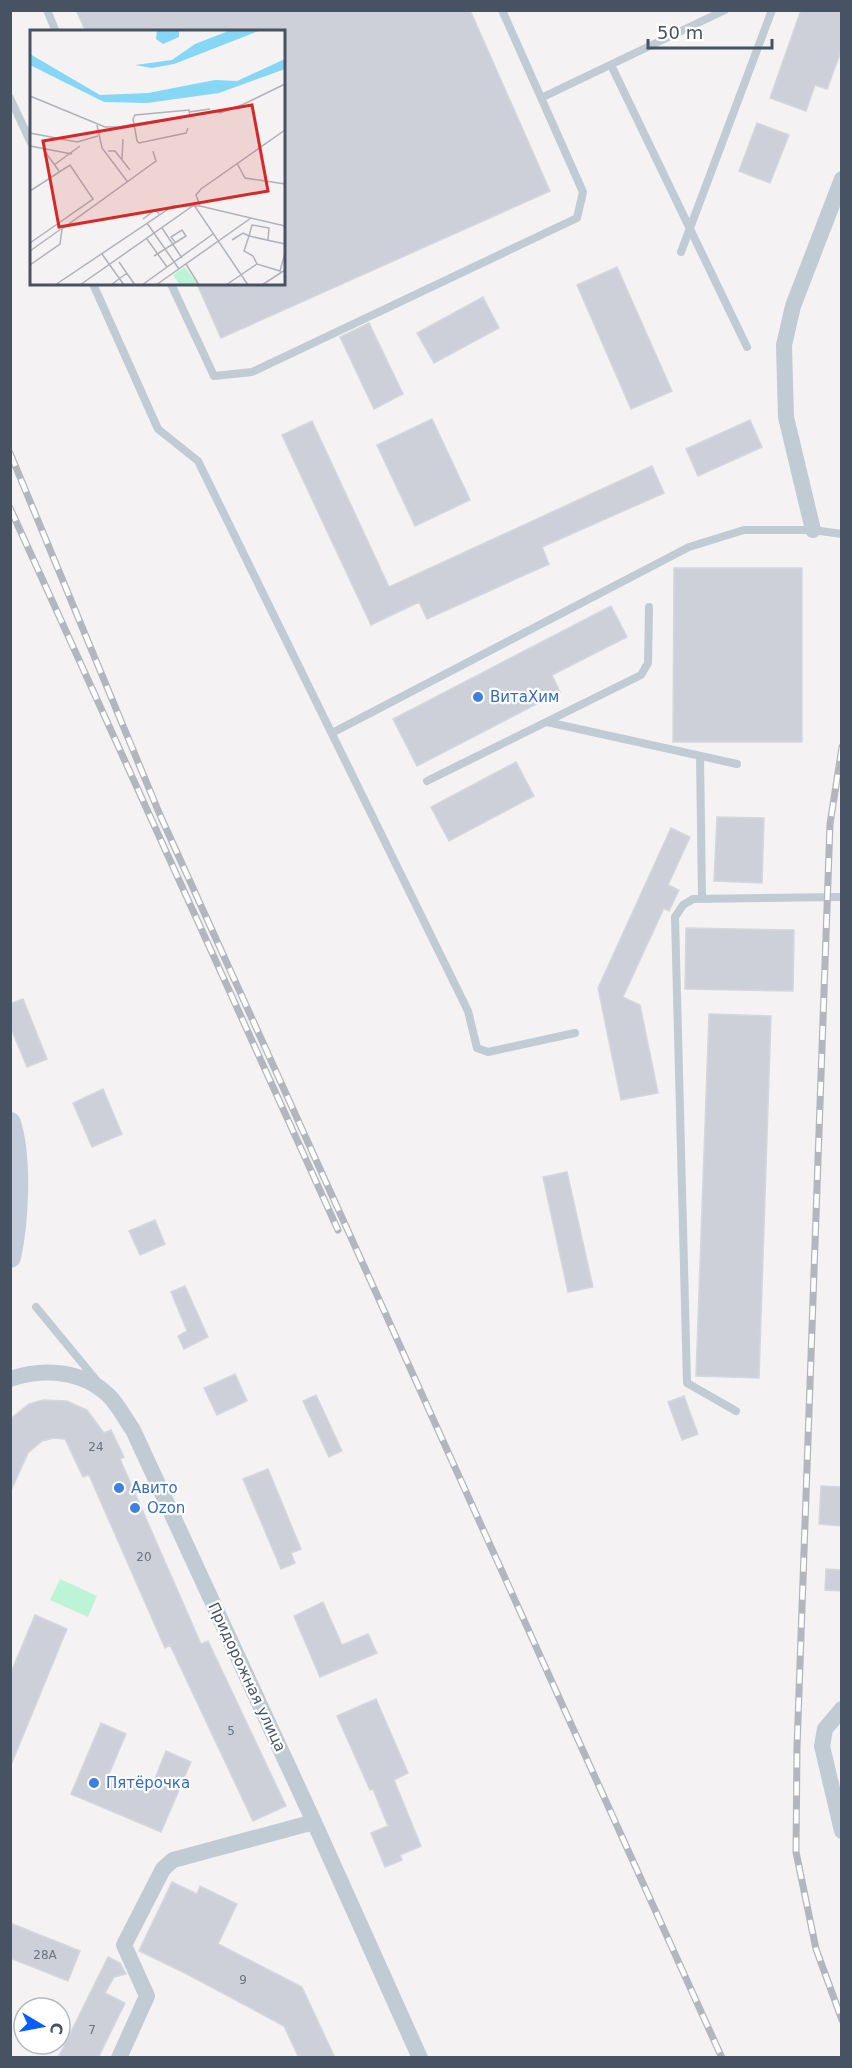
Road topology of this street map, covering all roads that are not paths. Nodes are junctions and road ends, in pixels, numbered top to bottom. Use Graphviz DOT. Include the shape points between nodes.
graph roads {
  1 [pos="47,10"];
  2 [pos="501,10"];
  3 [pos="725,10"];
  4 [pos="772,10"];
  5 [pos="55,30"];
  6 [pos="610,65"];
  7 [pos="10,98"];
  8 [pos="541,98"];
  9 [pos="30,141"];
  10 [pos="842,178"];
  11 [pos="690,229"];
  12 [pos="681,252"];
  13 [pos="93,285"];
  14 [pos="171,285"];
  15 [pos="747,348"];
  16 [pos="813,530"];
  17 [pos="842,534"];
  18 [pos="649,607"];
  19 [pos="546,722"];
  20 [pos="332,733"];
  21 [pos="700,756"];
  22 [pos="737,764"];
  23 [pos="427,781"];
  24 [pos="842,897"];
  25 [pos="702,898"];
  26 [pos="575,1033"];
  27 [pos="10,1123"];
  28 [pos="10,1257"];
  29 [pos="36,1307"];
  30 [pos="10,1379"];
  31 [pos="109,1395"];
  32 [pos="736,1411"];
  33 [pos="842,1709"];
  34 [pos="314,1822"];
  35 [pos="842,1831"];
  36 [pos="119,2058"];
  37 [pos="420,2058"];
  1 -- 5 [label="lane"];
  2 -- 8 [label="lane"];
  3 -- 6 [label="lane"];
  4 -- 11 [label="lane"];
  6 -- 8 [label="lane"];
  6 -- 11 [label="lane"];
  7 -- 9 [label="lane"];
  8 -- 14 [label="lane" via="583,192 577,218 252,372 214,376"];
  10 -- 16 [label="street" via="794,306 784,345 786,417"];
  11 -- 12 [label="lane"];
  11 -- 15 [label="lane"];
  13 -- 20 [label="lane" via="158,429 198,461"];
  16 -- 17 [label="lane"];
  16 -- 20 [label="lane" via="744,530 689,547"];
  18 -- 19 [label="lane" via="648,663 641,675"];
  19 -- 21 [label="lane"];
  19 -- 23 [label="lane"];
  20 -- 26 [label="lane" via="468,1011 477,1048 488,1052"];
  21 -- 22 [label="lane"];
  21 -- 25 [label="lane"];
  24 -- 25 [label="lane"];
  25 -- 32 [label="lane" via="682,905 675,917 687,1383"];
  27 -- 28 [label="main road" via="16,1157 15,1233"];
  29 -- 31 [label="lane"];
  30 -- 31 [label="street, Придорожная улица" via="54,1372 81,1378"];
  31 -- 34 [label="street, Придорожная улица" via="133,1430"];
  33 -- 35 [label="street" via="825,1729 822,1746"];
  34 -- 36 [label="street" via="168,1863 163,1869 124,1945 147,1996"];
  34 -- 37 [label="street, Придорожная улица"];
}
